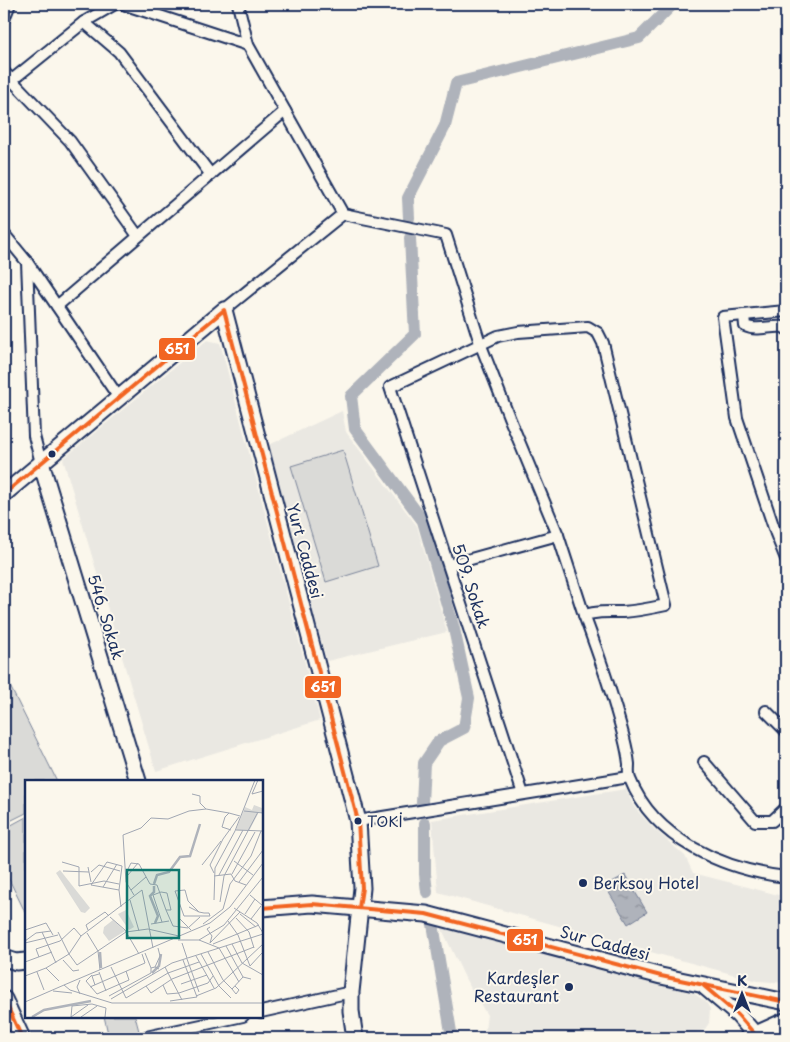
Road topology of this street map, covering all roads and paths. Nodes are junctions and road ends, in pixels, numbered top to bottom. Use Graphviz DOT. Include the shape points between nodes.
graph roads {
  1 [pos="10,4"];
  2 [pos="115,4"];
  3 [pos="123,4"];
  4 [pos="238,4"];
  5 [pos="4,19"];
  6 [pos="84,22"];
  7 [pos="248,45"];
  8 [pos="4,72"];
  9 [pos="12,80"];
  10 [pos="285,111"];
  11 [pos="211,175"];
  12 [pos="343,214"];
  13 [pos="4,234"];
  14 [pos="138,236"];
  15 [pos="27,262"];
  16 [pos="57,306"];
  17 [pos="224,310"];
  18 [pos="786,311"];
  19 [pos="744,315"];
  20 [pos="786,329"];
  21 [pos="480,343"];
  22 [pos="119,398"];
  23 [pos="41,463"];
  24 [pos="4,494"];
  25 [pos="558,535"];
  26 [pos="786,558"];
  27 [pos="449,565"];
  28 [pos="584,615"];
  29 [pos="766,711"];
  30 [pos="786,731"];
  31 [pos="704,762"];
  32 [pos="629,778"];
  33 [pos="138,780"];
  34 [pos="523,794"];
  35 [pos="786,808"];
  36 [pos="358,820"];
  37 [pos="786,877"];
  38 [pos="262,908"];
  39 [pos="359,908"];
  40 [pos="4,958"];
  41 [pos="25,961"];
  42 [pos="704,986"];
  43 [pos="351,992"];
  44 [pos="4,999"];
  45 [pos="786,1002"];
  46 [pos="262,1012"];
  47 [pos="238,1017"];
  48 [pos="786,1021"];
  49 [pos="146,1037"];
  50 [pos="754,1037"];
  51 [pos="22,1038"];
  52 [pos="355,1038"];
  1 -- 5 [label="street"];
  2 -- 6 [label="street"];
  3 -- 7 [label="street"];
  4 -- 7 [label="street"];
  6 -- 9 [label="street"];
  6 -- 11 [label="street" via="119,52"];
  7 -- 10 [label="street"];
  8 -- 9 [label="street"];
  9 -- 14 [label="street" via="70,141"];
  10 -- 11 [label="street"];
  10 -- 12 [label="street"];
  11 -- 14 [label="street"];
  12 -- 17 [label="street"];
  12 -- 21 [label="street" via="446,235"];
  13 -- 15 [label="street"];
  14 -- 16 [label="street"];
  15 -- 16 [label="street"];
  15 -- 23 [label="street" via="34,436"];
  16 -- 22 [label="street"];
  17 -- 22 [label="main road"];
  17 -- 36 [label="main road, Yurt Caddesi"];
  18 -- 19 [label="street"];
  19 -- 20 [label="street" via="745,326 752,329 775,325"];
  19 -- 26 [label="street" via="723,317 737,418"];
  21 -- 25 [label="street"];
  21 -- 27 [label="street, 509. Sokak" via="390,387"];
  21 -- 28 [label="street" via="518,332 588,327 598,333 603,344 666,605"];
  22 -- 23 [label="main road"];
  23 -- 24 [label="main road"];
  23 -- 33 [label="main road, 546. Sokak"];
  25 -- 27 [label="street"];
  25 -- 28 [label="street"];
  27 -- 34 [label="street, 509. Sokak"];
  28 -- 32 [label="street" via="624,739"];
  29 -- 30 [label="street"];
  31 -- 35 [label="street" via="755,821 772,821"];
  32 -- 34 [label="street"];
  32 -- 37 [label="street" via="644,805 669,833 691,847 712,858"];
  34 -- 36 [label="street"];
  36 -- 39 [label="main road, Yurt Caddesi" via="362,888"];
  38 -- 39 [label="main road, Sur Caddesi" via="312,904"];
  39 -- 42 [label="main road, Sur Caddesi" via="426,914"];
  39 -- 43 [label="main road, Yurt Caddesi"];
  40 -- 41 [label="main road"];
  42 -- 45 [label="main road, Sur Caddesi"];
  42 -- 50 [label="main road, Sur Caddesi" via="738,1015"];
  43 -- 46 [label="street"];
  43 -- 52 [label="main road, Yurt Caddesi"];
  44 -- 51 [label="main road"];
  47 -- 49 [label="street"];
  48 -- 50 [label="main road"];
}
